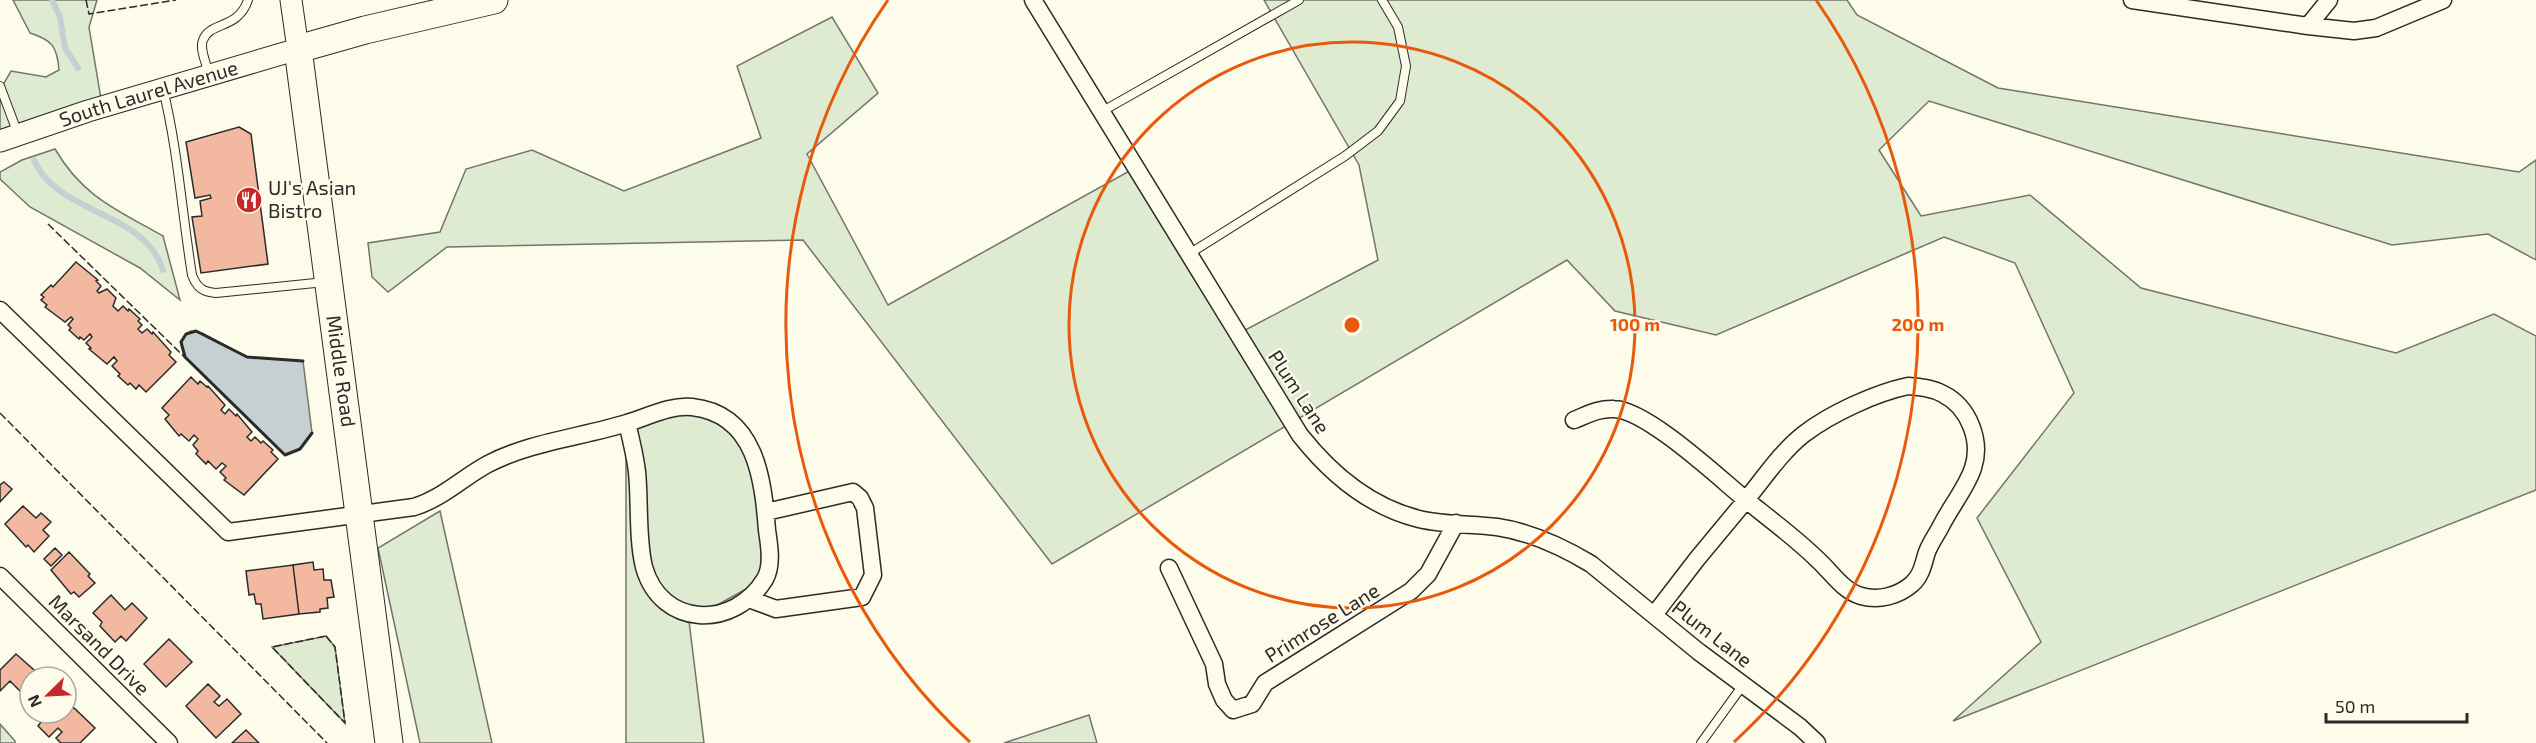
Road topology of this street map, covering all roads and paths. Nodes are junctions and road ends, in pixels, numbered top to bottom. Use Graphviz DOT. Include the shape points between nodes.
graph roads {
  1 [pos="249,0"];
  2 [pos="291,0"];
  3 [pos="494,0"];
  4 [pos="1033,0"];
  5 [pos="1299,0"];
  6 [pos="1382,0"];
  7 [pos="2132,0"];
  8 [pos="2329,0"];
  9 [pos="2443,0"];
  10 [pos="2308,26"];
  11 [pos="298,49"];
  12 [pos="209,74"];
  13 [pos="0,87"];
  14 [pos="163,88"];
  15 [pos="1101,112"];
  16 [pos="9,138"];
  17 [pos="1188,254"];
  18 [pos="328,281"];
  19 [pos="0,310"];
  20 [pos="1574,420"];
  21 [pos="627,423"];
  22 [pos="1746,500"];
  23 [pos="766,512"];
  24 [pos="360,515"];
  25 [pos="1456,523"];
  26 [pos="1168,568"];
  27 [pos="0,576"];
  28 [pos="749,599"];
  29 [pos="1654,615"];
  30 [pos="1743,686"];
  31 [pos="169,743"];
  32 [pos="389,743"];
  33 [pos="1701,743"];
  34 [pos="1817,743"];
  1 -- 12 [label="lane" via="239,18 210,32 203,40"];
  2 -- 11 [label="street, Middle Road"];
  3 -- 11 [label="main road"];
  4 -- 15 [label="street, Plum Lane"];
  5 -- 15 [label="lane"];
  6 -- 17 [label="lane" via="1398,27 1406,66 1400,101 1378,131 1345,156"];
  7 -- 10 [label="street"];
  8 -- 10 [label="street"];
  9 -- 10 [label="street" via="2376,28 2354,31"];
  11 -- 12 [label="street, South Laurel Avenue"];
  11 -- 18 [label="main road, Middle Road"];
  12 -- 14 [label="street, South Laurel Avenue"];
  13 -- 16 [label="lane"];
  14 -- 16 [label="street, South Laurel Avenue"];
  14 -- 18 [label="lane" via="195,285 216,293"];
  15 -- 17 [label="street, Plum Lane"];
  17 -- 25 [label="street, Plum Lane" via="1299,435 1332,471 1370,498 1402,513"];
  18 -- 24 [label="main road, Middle Road"];
  19 -- 24 [label="street" via="228,532"];
  20 -- 22 [label="street" via="1611,408 1638,415"];
  21 -- 23 [label="street" via="667,409 690,407 719,415 734,425 754,454 762,477"];
  21 -- 24 [label="street" via="490,463 428,503"];
  21 -- 28 [label="street" via="637,472 644,567 660,597 673,607 700,616 725,614"];
  22 -- 22 [label="street" via="1851,591 1860,596 1889,596 1914,582 1973,469 1976,449 1971,426 1963,411 1942,394 1908,386 1891,390 1827,419 1804,434"];
  22 -- 29 [label="street"];
  23 -- 28 [label="street" via="770,555 767,574"];
  23 -- 28 [label="street" via="853,492 865,508 873,574 862,597 776,609"];
  24 -- 32 [label="main road, Middle Road"];
  25 -- 26 [label="street, Primrose Lane" via="1428,574 1411,591 1265,683 1252,704 1233,710 1224,700 1214,664"];
  25 -- 29 [label="street, Plum Lane" via="1512,530 1556,544 1591,564"];
  27 -- 31 [label="street, Marsand Drive"];
  29 -- 30 [label="street, Plum Lane"];
  30 -- 33 [label="lane"];
  30 -- 34 [label="street, Plum Lane"];
}
